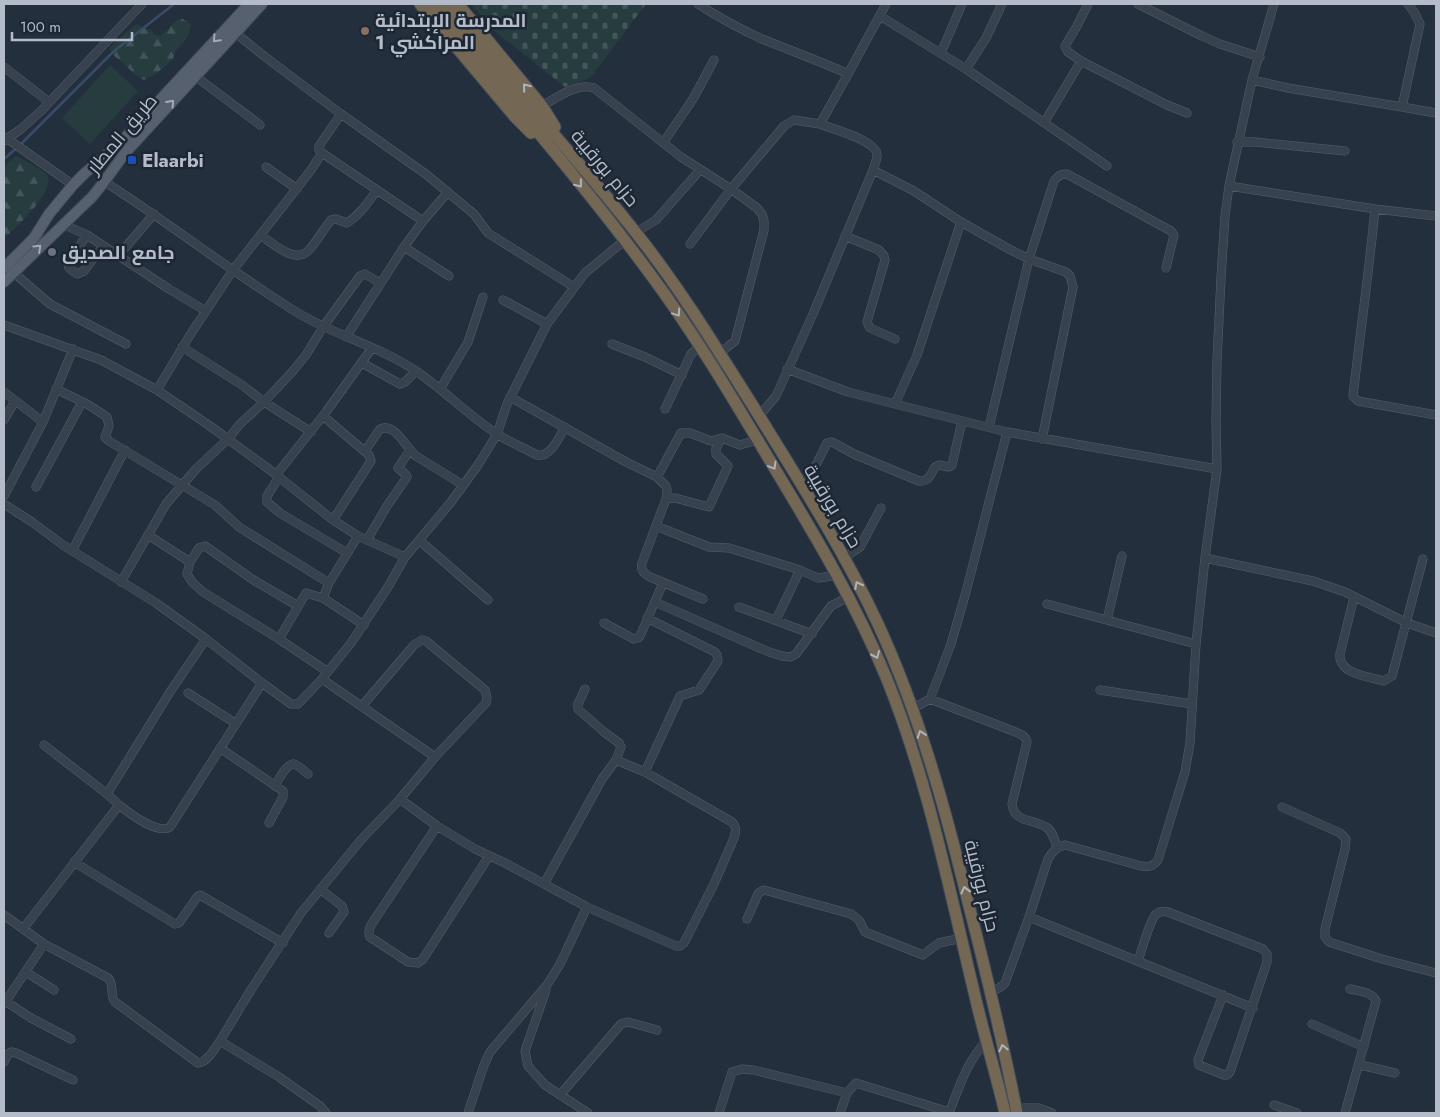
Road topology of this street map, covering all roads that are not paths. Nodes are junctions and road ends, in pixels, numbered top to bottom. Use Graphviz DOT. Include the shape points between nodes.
graph roads {
  1 [pos="130,4"];
  2 [pos="249,4"];
  3 [pos="262,4"];
  4 [pos="420,4"];
  5 [pos="432,4"];
  6 [pos="445,4"];
  7 [pos="458,4"];
  8 [pos="698,4"];
  9 [pos="886,4"];
  10 [pos="962,4"];
  11 [pos="1002,4"];
  12 [pos="1088,4"];
  13 [pos="1138,4"];
  14 [pos="1274,4"];
  15 [pos="1408,4"];
  16 [pos="140,6"];
  17 [pos="880,16"];
  18 [pos="453,21"];
  19 [pos="231,30"];
  20 [pos="941,53"];
  21 [pos="1260,57"];
  22 [pos="714,60"];
  23 [pos="1081,61"];
  24 [pos="4,67"];
  25 [pos="966,70"];
  26 [pos="848,74"];
  27 [pos="195,76"];
  28 [pos="1252,80"];
  29 [pos="49,102"];
  30 [pos="542,106"];
  31 [pos="1402,107"];
  32 [pos="1186,113"];
  33 [pos="1436,113"];
  34 [pos="341,114"];
  35 [pos="1044,123"];
  36 [pos="820,124"];
  37 [pos="260,125"];
  38 [pos="5,138"];
  39 [pos="1238,142"];
  40 [pos="663,143"];
  41 [pos="1346,152"];
  42 [pos="322,153"];
  43 [pos="572,156"];
  44 [pos="98,162"];
  45 [pos="562,162"];
  46 [pos="1107,166"];
  47 [pos="266,167"];
  48 [pos="700,170"];
  49 [pos="872,170"];
  50 [pos="108,178"];
  51 [pos="73,185"];
  52 [pos="1228,186"];
  53 [pos="297,188"];
  54 [pos="732,189"];
  55 [pos="377,190"];
  56 [pos="448,192"];
  57 [pos="1375,209"];
  58 [pos="49,214"];
  59 [pos="154,214"];
  60 [pos="1436,216"];
  61 [pos="423,221"];
  62 [pos="961,222"];
  63 [pos="63,226"];
  64 [pos="636,232"];
  65 [pos="87,235"];
  66 [pos="260,235"];
  67 [pos="845,236"];
  68 [pos="625,240"];
  69 [pos="690,244"];
  70 [pos="103,246"];
  71 [pos="404,247"];
  72 [pos="118,256"];
  73 [pos="1029,259"];
  74 [pos="1166,268"];
  75 [pos="233,270"];
  76 [pos="6,276"];
  77 [pos="449,276"];
  78 [pos="380,283"];
  79 [pos="574,287"];
  80 [pos="483,297"];
  81 [pos="503,300"];
  82 [pos="206,311"];
  83 [pos="547,324"];
  84 [pos="4,325"];
  85 [pos="323,327"];
  86 [pos="346,337"];
  87 [pos="895,339"];
  88 [pos="126,344"];
  89 [pos="612,344"];
  90 [pos="699,347"];
  91 [pos="182,348"];
  92 [pos="372,348"];
  93 [pos="73,349"];
  94 [pos="720,353"];
  95 [pos="362,363"];
  96 [pos="787,369"];
  97 [pos="416,371"];
  98 [pos="682,375"];
  99 [pos="56,389"];
  100 [pos="440,389"];
  101 [pos="157,390"];
  102 [pos="4,392"];
  103 [pos="510,397"];
  104 [pos="15,401"];
  105 [pos="82,402"];
  106 [pos="264,402"];
  107 [pos="895,404"];
  108 [pos="665,409"];
  109 [pos="1436,415"];
  110 [pos="323,416"];
  111 [pos="759,416"];
  112 [pos="4,420"];
  113 [pos="962,421"];
  114 [pos="42,422"];
  115 [pos="565,427"];
  116 [pos="989,427"];
  117 [pos="311,432"];
  118 [pos="1007,432"];
  119 [pos="497,434"];
  120 [pos="722,438"];
  121 [pos="228,439"];
  122 [pos="1042,439"];
  123 [pos="757,440"];
  124 [pos="125,450"];
  125 [pos="410,450"];
  126 [pos="365,451"];
  127 [pos="1217,469"];
  128 [pos="278,476"];
  129 [pos="657,477"];
  130 [pos="799,482"];
  131 [pos="463,485"];
  132 [pos="182,486"];
  133 [pos="36,487"];
  134 [pos="4,496"];
  135 [pos="666,499"];
  136 [pos="4,504"];
  137 [pos="881,508"];
  138 [pos="333,520"];
  139 [pos="656,526"];
  140 [pos="148,535"];
  141 [pos="358,536"];
  142 [pos="367,540"];
  143 [pos="419,540"];
  144 [pos="72,551"];
  145 [pos="348,553"];
  146 [pos="1122,556"];
  147 [pos="405,557"];
  148 [pos="844,558"];
  149 [pos="1205,558"];
  150 [pos="1423,559"];
  151 [pos="190,562"];
  152 [pos="800,570"];
  153 [pos="838,575"];
  154 [pos="121,582"];
  155 [pos="329,582"];
  156 [pos="663,583"];
  157 [pos="848,597"];
  158 [pos="1354,597"];
  159 [pos="323,598"];
  160 [pos="703,599"];
  161 [pos="488,600"];
  162 [pos="655,602"];
  163 [pos="1047,604"];
  164 [pos="298,606"];
  165 [pos="739,607"];
  166 [pos="648,618"];
  167 [pos="776,620"];
  168 [pos="1107,620"];
  169 [pos="604,623"];
  170 [pos="1407,623"];
  171 [pos="364,625"];
  172 [pos="1436,633"];
  173 [pos="812,634"];
  174 [pos="206,639"];
  175 [pos="279,639"];
  176 [pos="1196,644"];
  177 [pos="328,672"];
  178 [pos="322,679"];
  179 [pos="262,683"];
  180 [pos="585,689"];
  181 [pos="1100,690"];
  182 [pos="188,693"];
  183 [pos="930,699"];
  184 [pos="1192,704"];
  185 [pos="362,706"];
  186 [pos="912,709"];
  187 [pos="235,723"];
  188 [pos="44,745"];
  189 [pos="220,748"];
  190 [pos="435,757"];
  191 [pos="616,760"];
  192 [pos="644,772"];
  193 [pos="308,774"];
  194 [pos="275,786"];
  195 [pos="107,794"];
  196 [pos="400,799"];
  197 [pos="119,805"];
  198 [pos="1282,807"];
  199 [pos="269,823"];
  200 [pos="438,826"];
  201 [pos="1057,848"];
  202 [pos="489,856"];
  203 [pos="74,862"];
  204 [pos="544,884"];
  205 [pos="320,889"];
  206 [pos="587,907"];
  207 [pos="4,915"];
  208 [pos="1029,917"];
  209 [pos="747,919"];
  210 [pos="23,929"];
  211 [pos="329,933"];
  212 [pos="962,938"];
  213 [pos="283,943"];
  214 [pos="44,944"];
  215 [pos="1138,961"];
  216 [pos="26,972"];
  217 [pos="1436,973"];
  218 [pos="547,985"];
  219 [pos="1350,989"];
  220 [pos="54,990"];
  221 [pos="990,992"];
  222 [pos="1223,995"];
  223 [pos="5,1002"];
  224 [pos="1253,1008"];
  225 [pos="1312,1024"];
  226 [pos="657,1030"];
  227 [pos="71,1039"];
  228 [pos="220,1041"];
  229 [pos="987,1041"];
  230 [pos="1364,1047"];
  231 [pos="4,1062"];
  232 [pos="1360,1064"];
  233 [pos="1395,1073"];
  234 [pos="72,1080"];
  235 [pos="997,1080"];
  236 [pos="847,1093"];
  237 [pos="560,1094"];
  238 [pos="1274,1105"];
  239 [pos="1022,1111"];
  240 [pos="949,1112"];
  241 [pos="326,1113"];
  242 [pos="468,1113"];
  243 [pos="588,1113"];
  244 [pos="718,1113"];
  245 [pos="840,1113"];
  246 [pos="996,1113"];
  247 [pos="1005,1113"];
  248 [pos="1052,1113"];
  249 [pos="1297,1113"];
  250 [pos="1346,1113"];
  1 -- 16 [label="street"];
  2 -- 19 [label="main road, طريق المطار"];
  3 -- 19 [label="main road, طريق المطار"];
  4 -- 45 [label="highway" via="515,117"];
  5 -- 18 [label="highway, حزام بورقيبة"];
  6 -- 18 [label="highway, حزام بورقيبة"];
  30 -- 7 [label="highway, one-way"];
  8 -- 26 [label="street" via="762,38"];
  9 -- 17 [label="street"];
  10 -- 20 [label="street"];
  11 -- 25 [label="street"];
  12 -- 23 [label="street" via="1065,46"];
  13 -- 21 [label="street" via="1220,44"];
  14 -- 21 [label="street"];
  15 -- 31 [label="street" via="1420,24"];
  16 -- 29 [label="street"];
  17 -- 20 [label="street"];
  17 -- 26 [label="street"];
  18 -- 43 [label="highway, حزام بورقيبة"];
  18 -- 45 [label="highway, حزام بورقيبة"];
  19 -- 27 [label="main road, طريق المطار"];
  19 -- 34 [label="street"];
  19 -- 44 [label="main road, طريق المطار, one-way"];
  20 -- 25 [label="street"];
  21 -- 28 [label="street"];
  22 -- 40 [label="street" via="690,104"];
  23 -- 32 [label="street"];
  23 -- 35 [label="street"];
  24 -- 29 [label="street"];
  25 -- 35 [label="street"];
  26 -- 36 [label="street"];
  27 -- 37 [label="street"];
  50 -- 27 [label="main road, طريق المطار, one-way" via="125,153"];
  28 -- 31 [label="street"];
  28 -- 39 [label="street"];
  29 -- 38 [label="street" via="26,125"];
  30 -- 40 [label="street" via="558,96 589,86"];
  30 -- 43 [label="highway"];
  31 -- 33 [label="street"];
  34 -- 42 [label="street" via="319,146"];
  34 -- 56 [label="street"];
  35 -- 46 [label="street"];
  36 -- 49 [label="street" via="872,145 877,155"];
  36 -- 54 [label="street" via="799,120 788,123"];
  38 -- 51 [label="street"];
  39 -- 41 [label="street"];
  39 -- 52 [label="street"];
  40 -- 48 [label="street"];
  42 -- 53 [label="street"];
  42 -- 55 [label="street"];
  43 -- 64 [label="highway, حزام بورقيبة"];
  44 -- 50 [label="main road" via="106,168"];
  44 -- 51 [label="main road, طريق المطار"];
  45 -- 68 [label="highway, حزام بورقيبة, one-way"];
  47 -- 53 [label="street"];
  48 -- 54 [label="street"];
  48 -- 64 [label="street" via="656,220"];
  49 -- 62 [label="street" via="914,191"];
  49 -- 67 [label="street"];
  50 -- 59 [label="street"];
  50 -- 63 [label="main road, طريق المطار"];
  51 -- 58 [label="main road, طريق المطار"];
  52 -- 57 [label="street"];
  52 -- 127 [label="street" via="1217,361"];
  53 -- 66 [label="street"];
  54 -- 69 [label="street"];
  54 -- 94 [label="street" via="762,214 764,230 735,341"];
  55 -- 61 [label="street"];
  55 -- 66 [label="street" via="351,221 331,220 302,255 287,253"];
  56 -- 61 [label="street"];
  56 -- 79 [label="street" via="474,214 488,234"];
  57 -- 60 [label="street"];
  57 -- 109 [label="street" via="1354,396 1358,401"];
  58 -- 63 [label="main road" via="55,224"];
  58 -- 76 [label="main road, طريق المطار"];
  59 -- 72 [label="street"];
  59 -- 75 [label="street"];
  61 -- 71 [label="street"];
  62 -- 73 [label="street"];
  62 -- 107 [label="street" via="917,355"];
  63 -- 65 [label="street"];
  76 -- 63 [label="main road, طريق المطار, one-way"];
  64 -- 94 [label="highway, حزام بورقيبة"];
  65 -- 70 [label="street"];
  65 -- 70 [label="street" via="68,262 69,268 77,274 84,271"];
  66 -- 75 [label="street"];
  67 -- 87 [label="street" via="879,250 884,256 867,322 870,328"];
  67 -- 96 [label="street"];
  68 -- 79 [label="street" via="594,265"];
  68 -- 90 [label="highway, حزام بورقيبة, one-way"];
  70 -- 72 [label="street"];
  71 -- 77 [label="street"];
  71 -- 78 [label="street"];
  72 -- 82 [label="street"];
  73 -- 74 [label="street" via="1054,181 1058,176 1067,174 1171,231 1174,236"];
  73 -- 116 [label="street"];
  73 -- 122 [label="street" via="1066,272 1073,286"];
  75 -- 82 [label="street"];
  75 -- 85 [label="street"];
  76 -- 88 [label="street" via="50,304"];
  78 -- 85 [label="street" via="365,274 360,276"];
  78 -- 86 [label="street"];
  79 -- 83 [label="street"];
  80 -- 100 [label="street" via="468,342"];
  81 -- 83 [label="street"];
  82 -- 91 [label="street"];
  83 -- 103 [label="street"];
  84 -- 93 [label="street"];
  85 -- 86 [label="street"];
  85 -- 106 [label="street" via="306,355"];
  86 -- 92 [label="street"];
  89 -- 98 [label="street"];
  90 -- 98 [label="street" via="691,354"];
  90 -- 123 [label="highway, حزام بورقيبة"];
  91 -- 101 [label="street"];
  91 -- 106 [label="street"];
  92 -- 95 [label="street"];
  92 -- 97 [label="street"];
  93 -- 99 [label="street"];
  93 -- 101 [label="street"];
  94 -- 111 [label="highway, حزام بورقيبة"];
  95 -- 97 [label="street" via="400,384"];
  95 -- 110 [label="street"];
  96 -- 107 [label="street" via="848,392"];
  96 -- 111 [label="street" via="776,396"];
  97 -- 100 [label="street"];
  98 -- 108 [label="street"];
  99 -- 105 [label="street"];
  99 -- 114 [label="street"];
  100 -- 119 [label="street"];
  101 -- 121 [label="street"];
  102 -- 104 [label="street"];
  103 -- 115 [label="street"];
  103 -- 119 [label="street"];
  104 -- 112 [label="street"];
  104 -- 114 [label="street"];
  105 -- 124 [label="street" via="107,417 109,426 105,437"];
  105 -- 133 [label="street"];
  106 -- 117 [label="street"];
  106 -- 121 [label="street"];
  107 -- 113 [label="street"];
  110 -- 117 [label="street"];
  110 -- 126 [label="street"];
  111 -- 130 [label="highway, حزام بورقيبة"];
  113 -- 116 [label="street"];
  113 -- 130 [label="street" via="952,465 937,466 929,479 919,481 832,442 827,443 812,473"];
  114 -- 134 [label="street"];
  115 -- 119 [label="street" via="542,456"];
  115 -- 129 [label="street"];
  116 -- 118 [label="street"];
  117 -- 128 [label="street"];
  118 -- 122 [label="street"];
  118 -- 183 [label="street" via="966,592"];
  119 -- 131 [label="street"];
  120 -- 123 [label="street" via="740,445"];
  120 -- 129 [label="street" via="711,441 682,433"];
  120 -- 135 [label="street" via="716,454 728,466 709,507 675,498"];
  121 -- 128 [label="street"];
  121 -- 132 [label="street"];
  122 -- 127 [label="street"];
  123 -- 153 [label="highway, حزام بورقيبة, one-way"];
  124 -- 132 [label="street"];
  124 -- 144 [label="street"];
  125 -- 126 [label="street" via="403,439 384,427"];
  125 -- 131 [label="street"];
  125 -- 142 [label="street" via="398,468 407,477"];
  126 -- 138 [label="street" via="372,461"];
  127 -- 149 [label="street"];
  128 -- 138 [label="street"];
  128 -- 145 [label="street" via="267,502"];
  129 -- 135 [label="street" via="666,486"];
  130 -- 148 [label="highway, حزام بورقيبة"];
  131 -- 143 [label="street"];
  132 -- 140 [label="street" via="160,513"];
  132 -- 155 [label="street" via="220,508 239,527"];
  135 -- 139 [label="street"];
  136 -- 144 [label="street"];
  137 -- 148 [label="street" via="860,547"];
  138 -- 141 [label="street"];
  139 -- 152 [label="street" via="708,547 728,548"];
  139 -- 156 [label="street" via="642,570"];
  140 -- 151 [label="street"];
  140 -- 154 [label="street"];
  141 -- 142 [label="street"];
  141 -- 145 [label="street"];
  142 -- 147 [label="street"];
  143 -- 147 [label="street"];
  143 -- 161 [label="street"];
  144 -- 154 [label="street"];
  145 -- 155 [label="street"];
  146 -- 168 [label="street"];
  147 -- 171 [label="street"];
  186 -- 148 [label="highway, حزام بورقيبة, one-way" via="878,624"];
  149 -- 158 [label="street" via="1313,581"];
  149 -- 176 [label="street"];
  150 -- 170 [label="street"];
  151 -- 164 [label="street" via="199,548 205,546"];
  151 -- 175 [label="street" via="187,574 197,588"];
  152 -- 153 [label="street" via="818,578"];
  152 -- 167 [label="street"];
  153 -- 157 [label="highway, حزام بورقيبة"];
  154 -- 174 [label="street" via="156,602"];
  155 -- 159 [label="street"];
  156 -- 160 [label="street"];
  156 -- 162 [label="street"];
  157 -- 173 [label="street" via="830,606"];
  157 -- 212 [label="highway, حزام بورقيبة, one-way" via="865,629 906,731 935,827"];
  158 -- 170 [label="street"];
  158 -- 170 [label="street" via="1339,658 1343,667 1349,670 1384,681 1392,676"];
  159 -- 164 [label="street" via="306,593"];
  159 -- 171 [label="street"];
  162 -- 166 [label="street"];
  162 -- 173 [label="street" via="782,656 796,654"];
  163 -- 168 [label="street"];
  164 -- 175 [label="street"];
  165 -- 167 [label="street"];
  166 -- 169 [label="street" via="636,639"];
  166 -- 192 [label="street" via="715,652 718,661 699,690 680,696"];
  167 -- 173 [label="street"];
  168 -- 176 [label="street"];
  170 -- 172 [label="street"];
  171 -- 177 [label="street"];
  174 -- 179 [label="street"];
  174 -- 195 [label="street"];
  175 -- 177 [label="street"];
  176 -- 184 [label="street"];
  177 -- 178 [label="street"];
  178 -- 179 [label="street" via="301,703 295,705"];
  178 -- 185 [label="street"];
  179 -- 187 [label="street"];
  180 -- 191 [label="street" via="578,709 619,743 621,747"];
  181 -- 184 [label="street"];
  182 -- 187 [label="street"];
  183 -- 186 [label="street"];
  183 -- 201 [label="street" via="1026,738 1012,810 1019,817 1046,826"];
  184 -- 201 [label="street" via="1185,772 1156,863 1141,866 1065,845"];
  185 -- 190 [label="street"];
  185 -- 190 [label="street" via="414,644 422,640 426,642 485,690 487,698 486,703"];
  221 -- 186 [label="highway, حزام بورقيبة, one-way" via="949,825"];
  187 -- 189 [label="street"];
  188 -- 195 [label="street"];
  189 -- 194 [label="street"];
  189 -- 197 [label="street" via="174,823 167,829 160,830"];
  190 -- 196 [label="street"];
  191 -- 192 [label="street"];
  191 -- 204 [label="street" via="602,779"];
  192 -- 206 [label="street" via="732,822 736,826 734,838 714,884 680,946"];
  193 -- 194 [label="street" via="291,764"];
  194 -- 199 [label="street" via="284,794"];
  195 -- 197 [label="street"];
  196 -- 200 [label="street"];
  196 -- 205 [label="street"];
  197 -- 203 [label="street"];
  198 -- 217 [label="street" via="1340,833 1346,839 1325,929 1327,940"];
  200 -- 202 [label="street"];
  200 -- 202 [label="street" via="368,934 408,962 418,963 423,959"];
  201 -- 208 [label="street" via="1048,859"];
  202 -- 204 [label="street"];
  203 -- 210 [label="street"];
  203 -- 213 [label="street" via="175,924 200,895"];
  204 -- 206 [label="street"];
  205 -- 211 [label="street" via="344,910"];
  205 -- 213 [label="street"];
  206 -- 218 [label="street"];
  207 -- 210 [label="street"];
  208 -- 215 [label="street"];
  208 -- 221 [label="street" via="1005,983"];
  209 -- 212 [label="street" via="758,894 764,890 851,914 859,920 865,932 923,955 939,943"];
  210 -- 214 [label="street"];
  212 -- 229 [label="highway, حزام بورقيبة"];
  213 -- 228 [label="street"];
  214 -- 216 [label="street"];
  214 -- 228 [label="street" via="108,978 113,986 114,1002 198,1063 206,1060"];
  215 -- 222 [label="street"];
  215 -- 224 [label="street" via="1154,918 1160,912 1168,912 1262,949 1267,954 1267,962"];
  216 -- 220 [label="street"];
  216 -- 223 [label="street"];
  218 -- 237 [label="street" via="525,1058 536,1076"];
  218 -- 242 [label="street" via="490,1052"];
  219 -- 230 [label="street" via="1376,998"];
  239 -- 221 [label="highway, حزام بورقيبة, one-way"];
  222 -- 224 [label="street"];
  222 -- 224 [label="street" via="1198,1060 1199,1065 1228,1075"];
  223 -- 227 [label="street"];
  225 -- 230 [label="street"];
  226 -- 237 [label="street" via="628,1022 621,1024"];
  228 -- 241 [label="street" via="279,1077"];
  229 -- 235 [label="highway, حزام بورقيبة"];
  229 -- 240 [label="street" via="978,1048 969,1063"];
  230 -- 232 [label="street"];
  231 -- 234 [label="street" via="8,1054 16,1053"];
  232 -- 233 [label="street"];
  232 -- 250 [label="street"];
  235 -- 246 [label="highway"];
  235 -- 247 [label="highway, حزام بورقيبة"];
  236 -- 240 [label="street" via="856,1083"];
  236 -- 244 [label="street" via="742,1069 732,1072"];
  236 -- 245 [label="street"];
  237 -- 243 [label="street"];
  238 -- 249 [label="street"];
  239 -- 248 [label="street" via="1039,1108"];
}
